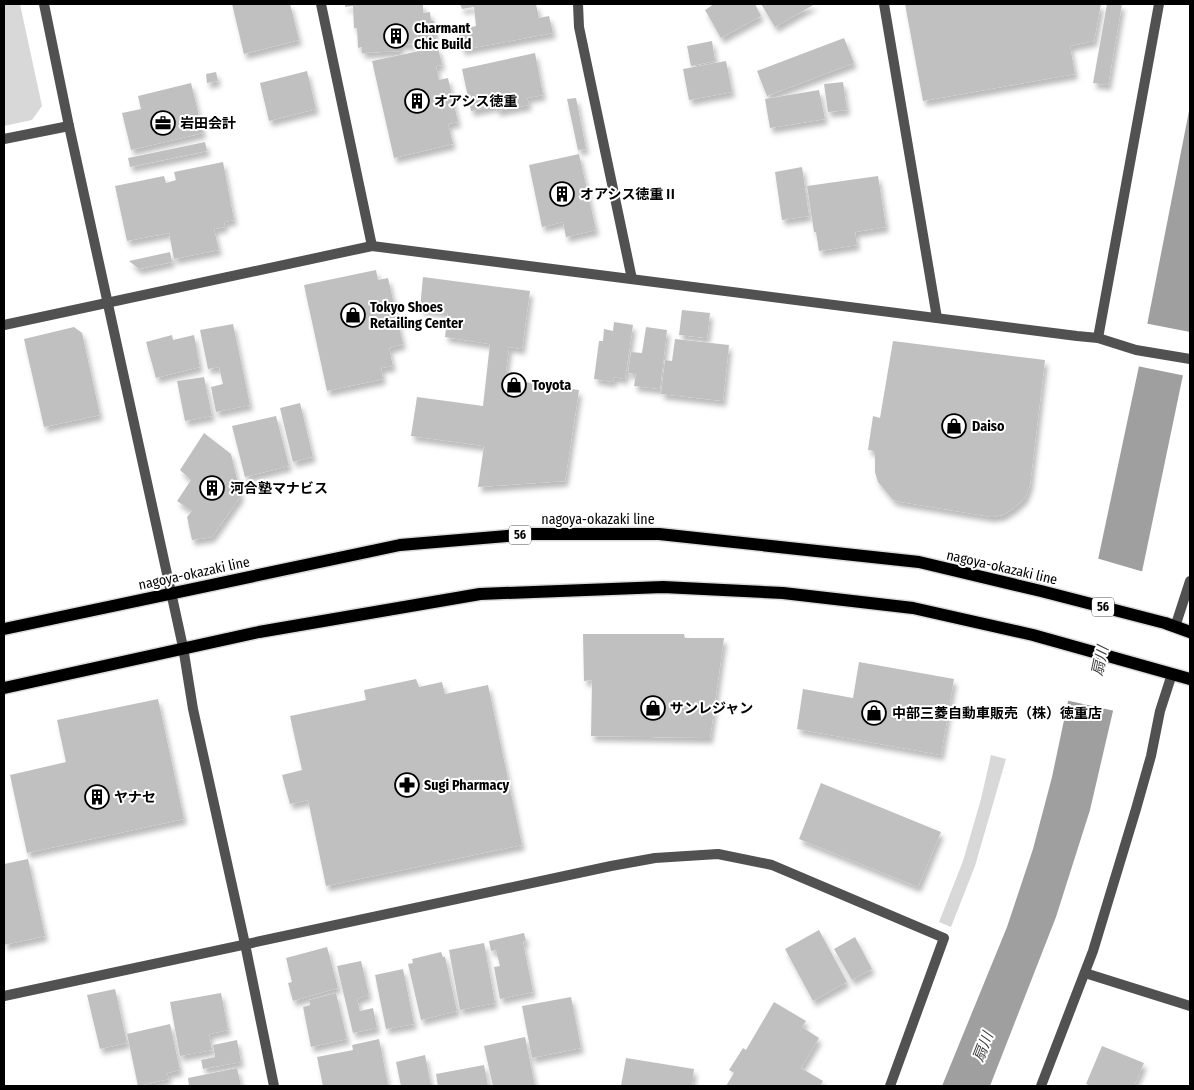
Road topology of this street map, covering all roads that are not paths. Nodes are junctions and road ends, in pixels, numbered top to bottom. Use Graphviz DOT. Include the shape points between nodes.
graph roads {
  1 [pos="44,4"];
  2 [pos="321,4"];
  3 [pos="578,4"];
  4 [pos="884,4"];
  5 [pos="1159,4"];
  6 [pos="69,126"];
  7 [pos="4,140"];
  8 [pos="372,246"];
  9 [pos="632,279"];
  10 [pos="109,302"];
  11 [pos="937,318"];
  12 [pos="4,324"];
  13 [pos="1098,338"];
  14 [pos="1190,359"];
  15 [pos="1190,582"];
  16 [pos="171,593"];
  17 [pos="1170,625"];
  18 [pos="4,629"];
  19 [pos="1190,632"];
  20 [pos="183,648"];
  21 [pos="1172,674"];
  22 [pos="1190,679"];
  23 [pos="4,688"];
  24 [pos="245,944"];
  25 [pos="1085,973"];
  26 [pos="4,996"];
  27 [pos="1190,1006"];
  28 [pos="274,1086"];
  29 [pos="890,1086"];
  30 [pos="1041,1086"];
  1 -- 6 [label="street"];
  2 -- 8 [label="street"];
  3 -- 9 [label="street" via="579,27"];
  4 -- 11 [label="street"];
  5 -- 13 [label="street"];
  6 -- 7 [label="street"];
  6 -- 10 [label="street"];
  8 -- 9 [label="street"];
  8 -- 10 [label="street"];
  9 -- 11 [label="street"];
  10 -- 12 [label="street"];
  10 -- 16 [label="street"];
  11 -- 13 [label="street"];
  13 -- 14 [label="street" via="1136,350"];
  15 -- 17 [label="street"];
  16 -- 17 [label="main road, nagoya-okazaki line / 56" via="400,545 531,534 659,534 919,562"];
  16 -- 18 [label="main road, nagoya-okazaki line / 56"];
  16 -- 20 [label="street"];
  17 -- 19 [label="main road, nagoya-okazaki line / 56"];
  20 -- 21 [label="main road" via="480,594 663,587 783,593 913,608 1033,635"];
  20 -- 23 [label="main road"];
  20 -- 24 [label="street" via="193,709"];
  21 -- 22 [label="main road"];
  21 -- 25 [label="street" via="1136,810"];
  24 -- 26 [label="street"];
  24 -- 28 [label="street"];
  24 -- 29 [label="street" via="655,858 718,854 781,869 944,938"];
  25 -- 27 [label="street"];
  25 -- 30 [label="street"];
}
